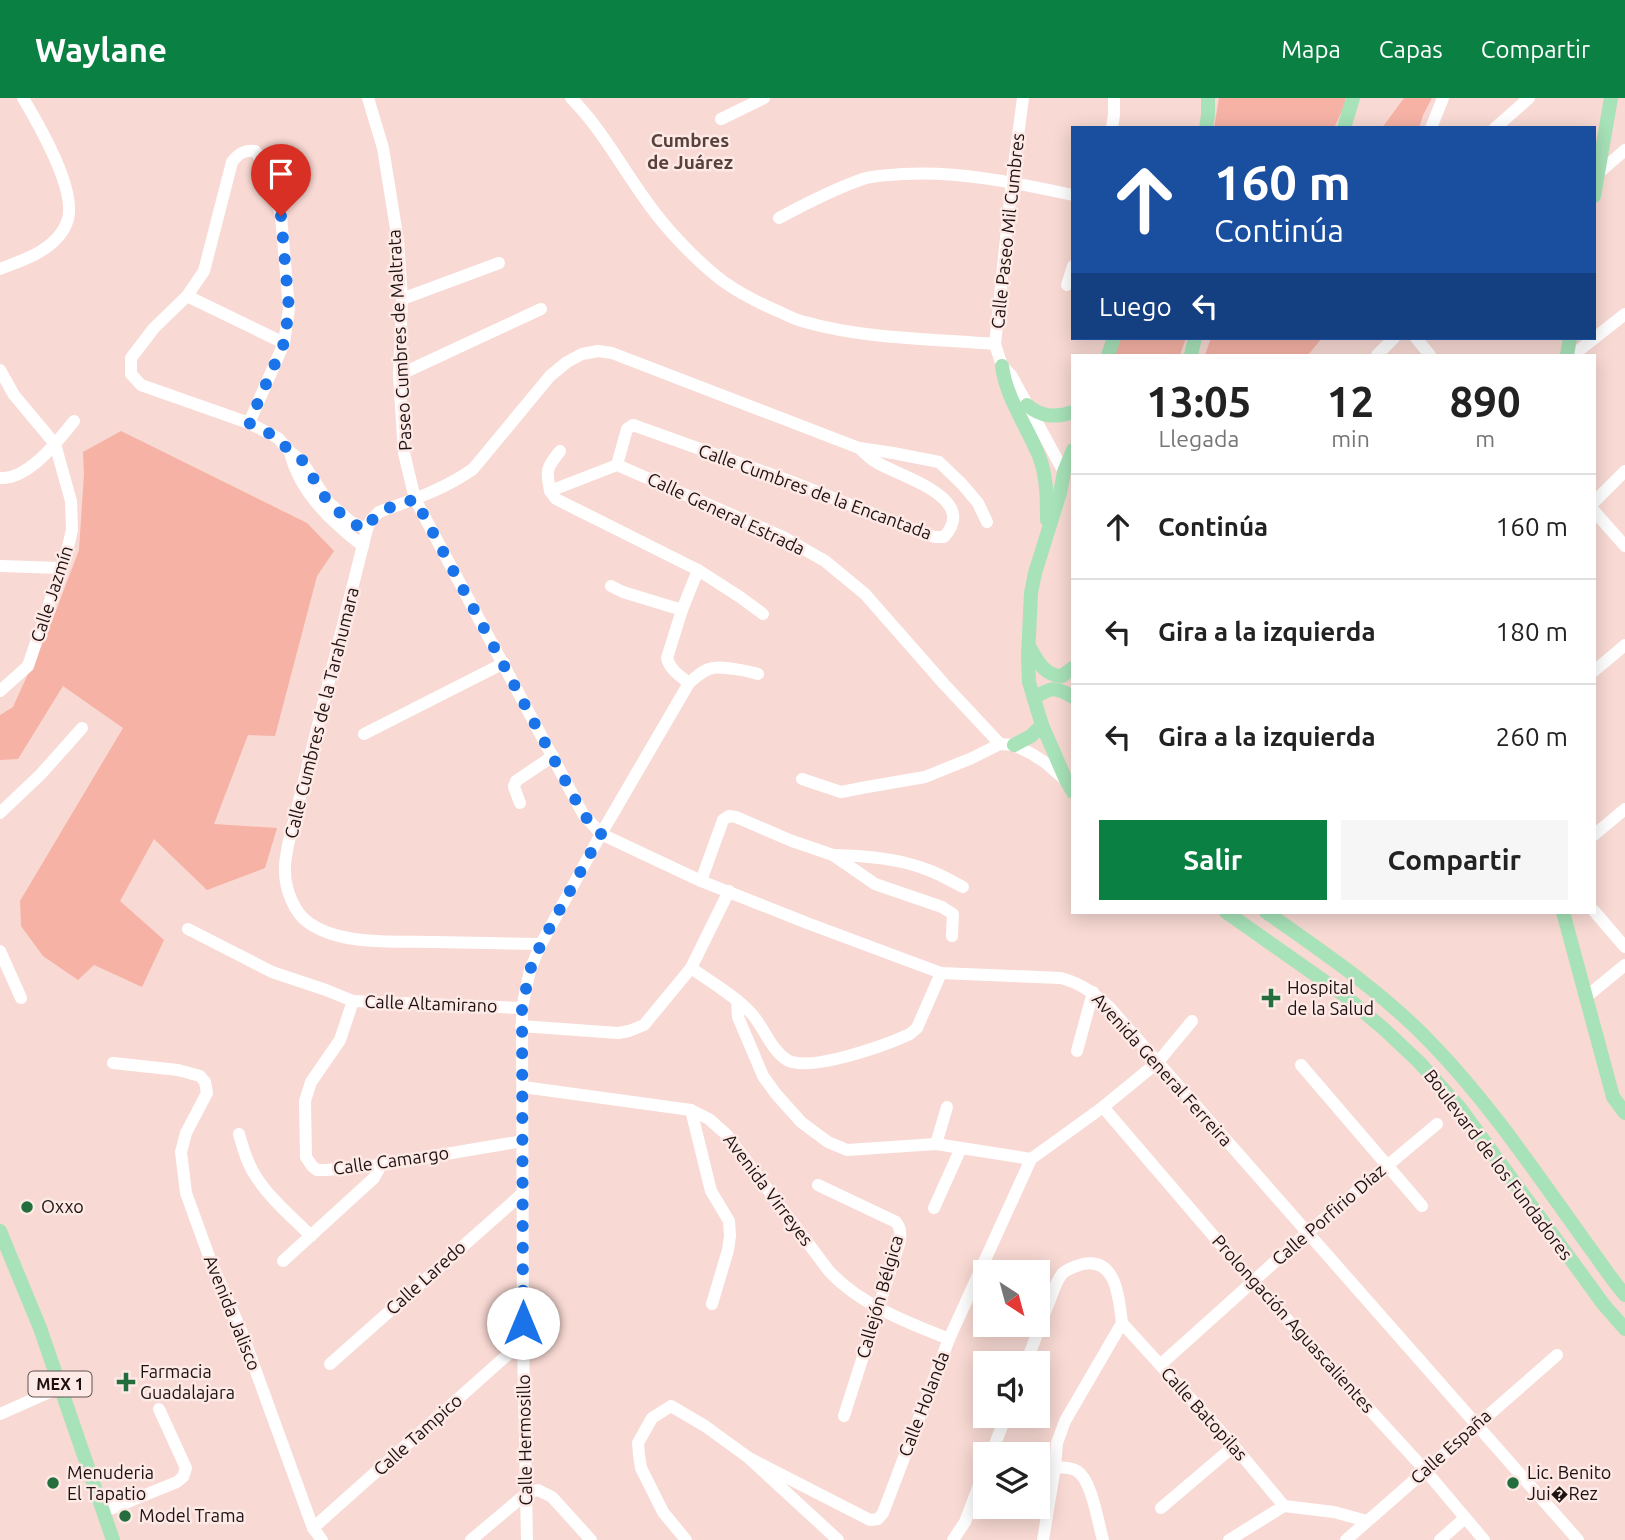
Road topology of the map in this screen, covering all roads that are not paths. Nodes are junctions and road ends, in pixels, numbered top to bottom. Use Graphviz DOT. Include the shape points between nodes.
graph roads {
  1 [pos="23,98"];
  2 [pos="368,98"];
  3 [pos="571,98"];
  4 [pos="764,98"];
  5 [pos="1023,98"];
  6 [pos="1114,98"];
  7 [pos="1208,98"];
  8 [pos="1353,98"];
  9 [pos="1443,98"];
  10 [pos="1529,98"];
  11 [pos="1611,98"];
  12 [pos="721,119"];
  13 [pos="1112,126"];
  14 [pos="1206,126"];
  15 [pos="1345,126"];
  16 [pos="1432,126"];
  17 [pos="1497,126"];
  18 [pos="1625,150"];
  19 [pos="1596,174"];
  20 [pos="1012,181"];
  21 [pos="1071,195"];
  22 [pos="779,218"];
  23 [pos="499,263"];
  24 [pos="0,269"];
  25 [pos="1071,272"];
  26 [pos="1067,285"];
  27 [pos="187,296"];
  28 [pos="402,299"];
  29 [pos="541,309"];
  30 [pos="1625,314"];
  31 [pos="1596,337"];
  32 [pos="1392,340"];
  33 [pos="1418,340"];
  34 [pos="1592,340"];
  35 [pos="284,343"];
  36 [pos="995,344"];
  37 [pos="1378,354"];
  38 [pos="1429,354"];
  39 [pos="1574,354"];
  40 [pos="1002,366"];
  41 [pos="0,370"];
  42 [pos="399,375"];
  43 [pos="1027,405"];
  44 [pos="1071,413"];
  45 [pos="74,421"];
  46 [pos="249,423"];
  47 [pos="55,443"];
  48 [pos="859,448"];
  49 [pos="560,451"];
  50 [pos="290,452"];
  51 [pos="1071,456"];
  52 [pos="617,465"];
  53 [pos="1625,471"];
  54 [pos="1065,472"];
  55 [pos="0,478"];
  56 [pos="1071,484"];
  57 [pos="551,493"];
  58 [pos="415,499"];
  59 [pos="1596,500"];
  60 [pos="1596,513"];
  61 [pos="987,522"];
  62 [pos="367,529"];
  63 [pos="1047,536"];
  64 [pos="363,546"];
  65 [pos="1625,546"];
  66 [pos="0,566"];
  67 [pos="61,568"];
  68 [pos="698,570"];
  69 [pos="611,586"];
  70 [pos="682,610"];
  71 [pos="763,614"];
  72 [pos="1028,645"];
  73 [pos="1625,645"];
  74 [pos="504,663"];
  75 [pos="1071,669"];
  76 [pos="1596,669"];
  77 [pos="758,674"];
  78 [pos="689,683"];
  79 [pos="0,691"];
  80 [pos="1071,696"];
  81 [pos="1034,698"];
  82 [pos="1042,725"];
  83 [pos="82,728"];
  84 [pos="364,734"];
  85 [pos="1007,744"];
  86 [pos="553,757"];
  87 [pos="802,779"];
  88 [pos="1069,786"];
  89 [pos="520,803"];
  90 [pos="1625,809"];
  91 [pos="0,813"];
  92 [pos="1596,833"];
  93 [pos="601,834"];
  94 [pos="834,855"];
  95 [pos="701,881"];
  96 [pos="963,887"];
  97 [pos="729,891"];
  98 [pos="1596,913"];
  99 [pos="1229,914"];
  100 [pos="1269,914"];
  101 [pos="1564,914"];
  102 [pos="188,929"];
  103 [pos="952,936"];
  104 [pos="541,944"];
  105 [pos="1625,947"];
  106 [pos="0,951"];
  107 [pos="1625,965"];
  108 [pos="691,968"];
  109 [pos="941,973"];
  110 [pos="1093,992"];
  111 [pos="1586,997"];
  112 [pos="22,998"];
  113 [pos="737,1000"];
  114 [pos="353,1001"];
  115 [pos="522,1008"];
  116 [pos="1192,1021"];
  117 [pos="521,1026"];
  118 [pos="1077,1051"];
  119 [pos="1158,1062"];
  120 [pos="113,1063"];
  121 [pos="1301,1065"];
  122 [pos="523,1087"];
  123 [pos="1477,1095"];
  124 [pos="947,1107"];
  125 [pos="1103,1107"];
  126 [pos="1460,1108"];
  127 [pos="691,1110"];
  128 [pos="1625,1113"];
  129 [pos="1437,1124"];
  130 [pos="239,1134"];
  131 [pos="523,1141"];
  132 [pos="936,1144"];
  133 [pos="961,1148"];
  134 [pos="1031,1159"];
  135 [pos="381,1165"];
  136 [pos="1386,1165"];
  137 [pos="818,1185"];
  138 [pos="523,1192"];
  139 [pos="1422,1206"];
  140 [pos="934,1208"];
  141 [pos="0,1231"];
  142 [pos="1307,1233"];
  143 [pos="311,1236"];
  144 [pos="283,1261"];
  145 [pos="1253,1282"];
  146 [pos="1624,1294"];
  147 [pos="712,1304"];
  148 [pos="880,1307"];
  149 [pos="1605,1307"];
  150 [pos="1122,1323"];
  151 [pos="1625,1329"];
  152 [pos="949,1339"];
  153 [pos="523,1341"];
  154 [pos="1031,1351"];
  155 [pos="1557,1355"];
  156 [pos="330,1364"];
  157 [pos="1160,1365"];
  158 [pos="61,1387"];
  159 [pos="159,1409"];
  160 [pos="0,1414"];
  161 [pos="844,1416"];
  162 [pos="1476,1424"];
  163 [pos="1234,1446"];
  164 [pos="749,1458"];
  165 [pos="1055,1467"];
  166 [pos="1425,1470"];
  167 [pos="527,1493"];
  168 [pos="973,1501"];
  169 [pos="1284,1506"];
  170 [pos="1161,1508"];
  171 [pos="103,1512"];
  172 [pos="1465,1518"];
  173 [pos="1367,1521"];
  174 [pos="313,1528"];
  175 [pos="113,1540"];
  176 [pos="322,1540"];
  177 [pos="471,1540"];
  178 [pos="527,1540"];
  179 [pos="591,1540"];
  180 [pos="687,1540"];
  181 [pos="838,1540"];
  182 [pos="953,1540"];
  183 [pos="1043,1540"];
  184 [pos="1103,1540"];
  185 [pos="1229,1540"];
  186 [pos="1346,1540"];
  187 [pos="1440,1540"];
  188 [pos="1484,1540"];
  189 [pos="1578,1540"];
  1 -- 24 [label="street" via="64,181 68,219 47,247"];
  2 -- 28 [label="street, Paseo Cumbres de Maltrata" via="383,148"];
  3 -- 36 [label="street" via="604,136 669,229 723,282 753,300 802,321 839,330"];
  4 -- 12 [label="street"];
  5 -- 20 [label="street, Calle Paseo Mil Cumbres"];
  6 -- 13 [label="street"];
  7 -- 14 [label="main road"];
  8 -- 15 [label="main road"];
  9 -- 16 [label="street"];
  10 -- 17 [label="street"];
  11 -- 19 [label="main road"];
  18 -- 19 [label="street"];
  20 -- 21 [label="street"];
  20 -- 22 [label="street" via="923,173 868,177"];
  20 -- 36 [label="street, Calle Paseo Mil Cumbres"];
  23 -- 28 [label="street"];
  25 -- 26 [label="street"];
  27 -- 35 [label="street"];
  27 -- 35 [label="street" via="204,271 232,162 239,153 255,151 266,166 281,216 289,309"];
  27 -- 46 [label="street" via="131,358 131,374 141,385"];
  28 -- 42 [label="street, Paseo Cumbres de Maltrata"];
  29 -- 42 [label="street"];
  30 -- 31 [label="street"];
  32 -- 37 [label="street"];
  33 -- 38 [label="street"];
  34 -- 39 [label="street"];
  35 -- 46 [label="street"];
  36 -- 40 [label="street, Calle Paseo Mil Cumbres"];
  40 -- 43 [label="street, Calle Paseo Mil Cumbres"];
  40 -- 63 [label="main road" via="1016,410 1040,457 1046,481"];
  41 -- 47 [label="street" via="14,395"];
  42 -- 58 [label="street, Paseo Cumbres de Maltrata" via="404,453"];
  43 -- 44 [label="main road" via="1046,416"];
  43 -- 54 [label="street, Calle Paseo Mil Cumbres"];
  45 -- 47 [label="street"];
  46 -- 50 [label="street" via="278,438"];
  47 -- 55 [label="street" via="29,468"];
  47 -- 67 [label="street, Calle Jazmín" via="71,501 72,530"];
  48 -- 52 [label="street, Calle Cumbres de la Encantada" via="948,502 954,522 944,537 924,534 633,425 627,429"];
  48 -- 58 [label="street, Calle Cumbres de la Encantada" via="598,351 582,354 550,376 473,469"];
  48 -- 61 [label="street, Calle Cumbres de la Encantada" via="939,462 978,503"];
  49 -- 57 [label="street" via="548,468"];
  50 -- 62 [label="street" via="302,460 328,502 351,523"];
  50 -- 64 [label="street" via="293,468 321,511"];
  51 -- 54 [label="main road"];
  52 -- 57 [label="street"];
  52 -- 85 [label="street, Calle General Estrada" via="783,537 825,561 865,593 944,684"];
  53 -- 59 [label="street"];
  54 -- 56 [label="main road"];
  54 -- 63 [label="main road"];
  57 -- 68 [label="street"];
  58 -- 62 [label="street" via="379,512"];
  58 -- 74 [label="street, Paseo Cumbres de Maltrata"];
  60 -- 65 [label="street"];
  62 -- 64 [label="street, Calle Cumbres de la Tarahumara"];
  63 -- 72 [label="main road" via="1031,593"];
  64 -- 104 [label="street, Calle Cumbres de la Tarahumara" via="288,845 285,871 290,895 307,922 333,935"];
  66 -- 67 [label="street"];
  67 -- 79 [label="street, Calle Jazmín" via="28,666"];
  68 -- 70 [label="street"];
  68 -- 71 [label="street"];
  69 -- 70 [label="street"];
  70 -- 78 [label="street" via="667,658"];
  72 -- 75 [label="main road" via="1051,674 1062,676"];
  72 -- 81 [label="main road"];
  73 -- 76 [label="street"];
  74 -- 84 [label="street"];
  74 -- 86 [label="street, Paseo Cumbres de Maltrata"];
  77 -- 78 [label="street" via="714,667"];
  78 -- 93 [label="street, Calle Hermosillo"];
  80 -- 81 [label="main road" via="1049,689"];
  81 -- 82 [label="main road"];
  82 -- 85 [label="main road" via="1031,736"];
  82 -- 88 [label="main road"];
  83 -- 91 [label="street"];
  85 -- 87 [label="street" via="925,777 867,788 841,792"];
  85 -- 88 [label="street, Calle General Estrada" via="1046,763"];
  86 -- 89 [label="street" via="516,781"];
  86 -- 93 [label="street, Paseo Cumbres de Maltrata" via="583,814"];
  90 -- 92 [label="street"];
  93 -- 95 [label="street, Avenida General Ferreira"];
  93 -- 104 [label="street, Calle Hermosillo"];
  94 -- 95 [label="street" via="729,816 723,820"];
  94 -- 96 [label="street" via="901,862"];
  94 -- 103 [label="street" via="875,884 953,914"];
  95 -- 97 [label="street, Avenida General Ferreira"];
  97 -- 108 [label="street, Calle Altamirano"];
  97 -- 109 [label="street, Avenida General Ferreira"];
  98 -- 105 [label="street"];
  99 -- 126 [label="main road, Boulevard de los Fundadores" via="1344,995 1419,1062"];
  100 -- 123 [label="main road, Boulevard de los Fundadores" via="1402,1015"];
  101 -- 111 [label="main road"];
  102 -- 114 [label="street, Calle Altamirano" via="272,972"];
  104 -- 115 [label="street, Calle Hermosillo"];
  106 -- 112 [label="street"];
  107 -- 111 [label="street"];
  108 -- 113 [label="street"];
  108 -- 117 [label="street, Calle Altamirano" via="644,1025 629,1031"];
  109 -- 110 [label="street, Avenida General Ferreira" via="1061,978"];
  109 -- 113 [label="street" via="917,1028 910,1034 827,1062 796,1064 788,1060"];
  110 -- 118 [label="street"];
  110 -- 119 [label="street, Avenida General Ferreira"];
  111 -- 128 [label="main road" via="1613,1097"];
  113 -- 132 [label="street" via="738,1017 763,1076 801,1122 828,1142 847,1150"];
  114 -- 115 [label="street, Calle Altamirano"];
  114 -- 135 [label="street, Calle Camargo" via="340,1040 308,1091 306,1157 317,1170"];
  115 -- 117 [label="street, Calle Hermosillo"];
  116 -- 119 [label="street"];
  117 -- 122 [label="street, Calle Hermosillo"];
  119 -- 125 [label="street"];
  119 -- 142 [label="street, Avenida General Ferreira"];
  120 -- 174 [label="street, Avenida Jalisco" via="178,1070 205,1082 207,1093 181,1152 186,1193"];
  121 -- 136 [label="street"];
  122 -- 127 [label="street, Avenida Virreyes"];
  122 -- 131 [label="street, Calle Hermosillo"];
  123 -- 126 [label="main road"];
  123 -- 146 [label="main road, Boulevard de los Fundadores"];
  124 -- 132 [label="street"];
  125 -- 134 [label="street"];
  125 -- 145 [label="street, Prolongación Aguascalientes"];
  126 -- 149 [label="main road, Boulevard de los Fundadores"];
  127 -- 147 [label="street" via="711,1191 729,1221 730,1236"];
  127 -- 148 [label="street, Avenida Virreyes" via="727,1135 839,1282"];
  129 -- 136 [label="street, Calle Porfirio Díaz"];
  130 -- 143 [label="street" via="255,1175"];
  131 -- 135 [label="street, Calle Camargo"];
  131 -- 138 [label="street, Calle Hermosillo"];
  132 -- 133 [label="street"];
  133 -- 134 [label="street"];
  133 -- 140 [label="street"];
  134 -- 152 [label="street, Calle Holanda"];
  135 -- 143 [label="street" via="374,1178"];
  136 -- 139 [label="street"];
  136 -- 142 [label="street, Calle Porfirio Díaz"];
  137 -- 148 [label="street, Callejón Bélgica" via="900,1227"];
  138 -- 153 [label="street, Calle Hermosillo"];
  138 -- 156 [label="street, Calle Laredo"];
  141 -- 158 [label="main road, MEX 1"];
  142 -- 145 [label="street, Calle Porfirio Díaz"];
  142 -- 162 [label="street, Avenida General Ferreira"];
  143 -- 144 [label="street"];
  145 -- 157 [label="street, Calle Porfirio Díaz"];
  145 -- 166 [label="street, Prolongación Aguascalientes"];
  146 -- 149 [label="main road"];
  148 -- 152 [label="street, Avenida Virreyes"];
  148 -- 161 [label="street, Callejón Bélgica"];
  149 -- 151 [label="main road, Boulevard de los Fundadores"];
  150 -- 154 [label="street" via="1113,1278 1101,1266 1074,1266 1063,1273"];
  150 -- 157 [label="street, Calle Batopilas"];
  150 -- 165 [label="street" via="1065,1421"];
  152 -- 164 [label="street, Calle Holanda" via="878,1519 870,1520"];
  153 -- 167 [label="street, Calle Hermosillo"];
  153 -- 174 [label="street, Calle Tampico"];
  155 -- 162 [label="street, Calle España"];
  157 -- 163 [label="street, Calle Batopilas"];
  158 -- 160 [label="street"];
  158 -- 171 [label="main road, MEX 1"];
  159 -- 171 [label="street" via="186,1468 183,1477"];
  162 -- 166 [label="street, Calle España"];
  162 -- 189 [label="street, Avenida General Ferreira"];
  163 -- 169 [label="street, Calle Batopilas"];
  163 -- 170 [label="street"];
  164 -- 180 [label="street" via="671,1406 652,1418 638,1443 641,1468 663,1512"];
  164 -- 181 [label="street"];
  165 -- 183 [label="street"];
  165 -- 184 [label="street" via="1071,1468 1087,1481"];
  166 -- 172 [label="street, Prolongación Aguascalientes"];
  166 -- 173 [label="street, Calle España"];
  167 -- 177 [label="street"];
  167 -- 178 [label="street, Calle Hermosillo"];
  167 -- 179 [label="street" via="538,1490 552,1497"];
  168 -- 182 [label="street"];
  169 -- 173 [label="street"];
  169 -- 185 [label="street"];
  171 -- 175 [label="main road, MEX 1"];
  172 -- 187 [label="street"];
  172 -- 188 [label="street, Prolongación Aguascalientes"];
  173 -- 186 [label="street, Calle España"];
  174 -- 176 [label="street, Avenida Jalisco"];
}
